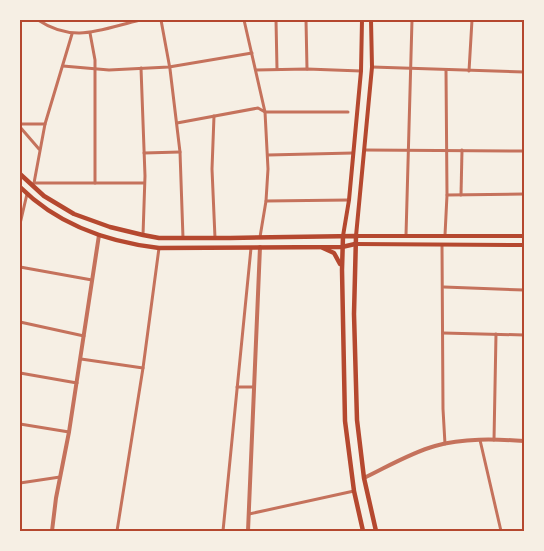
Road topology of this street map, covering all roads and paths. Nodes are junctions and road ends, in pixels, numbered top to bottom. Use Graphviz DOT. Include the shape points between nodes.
graph roads {
  1 [pos="38,20"];
  2 [pos="140,20"];
  3 [pos="161,20"];
  4 [pos="244,20"];
  5 [pos="276,20"];
  6 [pos="306,20"];
  7 [pos="362,20"];
  8 [pos="371,20"];
  9 [pos="412,20"];
  10 [pos="472,20"];
  11 [pos="90,33"];
  12 [pos="72,34"];
  13 [pos="252,54"];
  14 [pos="63,66"];
  15 [pos="169,67"];
  16 [pos="372,67"];
  17 [pos="141,68"];
  18 [pos="95,69"];
  19 [pos="277,69"];
  20 [pos="307,69"];
  21 [pos="412,69"];
  22 [pos="256,70"];
  23 [pos="446,70"];
  24 [pos="469,70"];
  25 [pos="361,71"];
  26 [pos="524,72"];
  27 [pos="266,112"];
  28 [pos="348,112"];
  29 [pos="214,116"];
  30 [pos="177,123"];
  31 [pos="45,124"];
  32 [pos="20,125"];
  33 [pos="40,149"];
  34 [pos="365,150"];
  35 [pos="410,150"];
  36 [pos="446,150"];
  37 [pos="462,150"];
  38 [pos="524,151"];
  39 [pos="180,152"];
  40 [pos="144,153"];
  41 [pos="353,153"];
  42 [pos="268,155"];
  43 [pos="20,174"];
  44 [pos="95,183"];
  45 [pos="144,183"];
  46 [pos="33,184"];
  47 [pos="20,187"];
  48 [pos="27,194"];
  49 [pos="524,194"];
  50 [pos="447,195"];
  51 [pos="461,195"];
  52 [pos="349,200"];
  53 [pos="266,201"];
  54 [pos="20,224"];
  55 [pos="99,235"];
  56 [pos="142,235"];
  57 [pos="406,235"];
  58 [pos="445,235"];
  59 [pos="344,236"];
  60 [pos="356,236"];
  61 [pos="524,236"];
  62 [pos="260,237"];
  63 [pos="183,238"];
  64 [pos="215,238"];
  65 [pos="355,244"];
  66 [pos="442,245"];
  67 [pos="524,245"];
  68 [pos="251,247"];
  69 [pos="260,247"];
  70 [pos="320,247"];
  71 [pos="342,247"];
  72 [pos="159,248"];
  73 [pos="20,267"];
  74 [pos="342,270"];
  75 [pos="92,280"];
  76 [pos="444,287"];
  77 [pos="524,290"];
  78 [pos="20,322"];
  79 [pos="443,333"];
  80 [pos="496,334"];
  81 [pos="524,335"];
  82 [pos="84,336"];
  83 [pos="81,358"];
  84 [pos="143,368"];
  85 [pos="20,373"];
  86 [pos="77,383"];
  87 [pos="237,387"];
  88 [pos="254,387"];
  89 [pos="20,424"];
  90 [pos="70,432"];
  91 [pos="480,440"];
  92 [pos="494,440"];
  93 [pos="524,440"];
  94 [pos="445,444"];
  95 [pos="60,477"];
  96 [pos="364,478"];
  97 [pos="20,483"];
  98 [pos="354,491"];
  99 [pos="249,514"];
  100 [pos="52,531"];
  101 [pos="117,531"];
  102 [pos="223,531"];
  103 [pos="248,531"];
  104 [pos="363,531"];
  105 [pos="376,531"];
  106 [pos="501,531"];
  1 -- 12 [label="street" via="50,28"];
  2 -- 11 [label="street"];
  3 -- 15 [label="street"];
  4 -- 13 [label="street"];
  5 -- 19 [label="street"];
  6 -- 20 [label="street"];
  7 -- 25 [label="main road"];
  8 -- 16 [label="main road"];
  9 -- 21 [label="street"];
  10 -- 24 [label="street"];
  11 -- 12 [label="street"];
  11 -- 18 [label="street"];
  12 -- 14 [label="street"];
  13 -- 15 [label="street"];
  13 -- 22 [label="street"];
  14 -- 18 [label="street"];
  14 -- 31 [label="street"];
  15 -- 17 [label="street"];
  15 -- 30 [label="street"];
  16 -- 21 [label="street"];
  16 -- 34 [label="main road"];
  17 -- 18 [label="street"];
  17 -- 40 [label="street"];
  18 -- 44 [label="street"];
  19 -- 20 [label="street"];
  19 -- 22 [label="street"];
  20 -- 25 [label="street"];
  21 -- 23 [label="street"];
  21 -- 35 [label="street"];
  22 -- 27 [label="street"];
  23 -- 24 [label="street"];
  23 -- 36 [label="street"];
  24 -- 26 [label="street"];
  25 -- 41 [label="main road"];
  27 -- 28 [label="street"];
  27 -- 29 [label="street" via="258,108"];
  27 -- 42 [label="street"];
  29 -- 30 [label="street"];
  29 -- 64 [label="street"];
  30 -- 39 [label="street"];
  31 -- 32 [label="street"];
  31 -- 33 [label="street"];
  32 -- 33 [label="street"];
  33 -- 46 [label="street"];
  34 -- 35 [label="street"];
  34 -- 60 [label="main road"];
  35 -- 36 [label="street"];
  35 -- 57 [label="street"];
  36 -- 37 [label="street"];
  36 -- 50 [label="street"];
  37 -- 38 [label="street"];
  37 -- 51 [label="street"];
  39 -- 40 [label="street"];
  39 -- 63 [label="street"];
  40 -- 45 [label="street"];
  41 -- 42 [label="street"];
  41 -- 52 [label="main road"];
  42 -- 53 [label="street"];
  43 -- 46 [label="main road"];
  44 -- 45 [label="street"];
  44 -- 46 [label="street"];
  45 -- 56 [label="street"];
  46 -- 56 [label="main road" via="44,196 74,214"];
  47 -- 48 [label="main road"];
  48 -- 54 [label="street"];
  48 -- 55 [label="main road" via="66,221"];
  49 -- 51 [label="street"];
  50 -- 51 [label="street"];
  50 -- 58 [label="street"];
  52 -- 53 [label="street"];
  52 -- 59 [label="main road"];
  53 -- 62 [label="street"];
  55 -- 72 [label="main road" via="133,245"];
  55 -- 75 [label="street"];
  56 -- 63 [label="main road"];
  57 -- 58 [label="main road"];
  57 -- 60 [label="main road"];
  58 -- 61 [label="main road"];
  59 -- 60 [label="main road"];
  59 -- 62 [label="main road"];
  59 -- 71 [label="main road"];
  60 -- 65 [label="main road"];
  62 -- 64 [label="main road"];
  63 -- 64 [label="main road"];
  65 -- 66 [label="main road"];
  65 -- 71 [label="main road"];
  65 -- 96 [label="main road" via="356,411"];
  66 -- 67 [label="main road"];
  66 -- 76 [label="street"];
  68 -- 69 [label="main road"];
  68 -- 72 [label="main road"];
  68 -- 87 [label="street"];
  69 -- 70 [label="main road"];
  69 -- 88 [label="street"];
  70 -- 71 [label="main road"];
  70 -- 74 [label="main road" via="337,256"];
  71 -- 74 [label="main road"];
  72 -- 84 [label="street"];
  73 -- 75 [label="street"];
  74 -- 98 [label="main road" via="345,412"];
  75 -- 82 [label="street"];
  76 -- 77 [label="street"];
  76 -- 79 [label="street"];
  78 -- 82 [label="street"];
  79 -- 80 [label="street"];
  79 -- 94 [label="street"];
  80 -- 81 [label="street"];
  80 -- 92 [label="street"];
  82 -- 83 [label="street"];
  83 -- 84 [label="street"];
  83 -- 86 [label="street"];
  84 -- 101 [label="street"];
  85 -- 86 [label="street"];
  86 -- 90 [label="street"];
  87 -- 88 [label="street"];
  87 -- 102 [label="street"];
  88 -- 99 [label="street"];
  89 -- 90 [label="street"];
  90 -- 95 [label="street"];
  91 -- 92 [label="street"];
  91 -- 94 [label="street"];
  91 -- 106 [label="street"];
  92 -- 93 [label="street"];
  94 -- 96 [label="street" via="421,451"];
  95 -- 97 [label="street"];
  95 -- 100 [label="street"];
  96 -- 105 [label="main road"];
  98 -- 99 [label="street"];
  98 -- 104 [label="main road"];
  99 -- 103 [label="street"];
}
